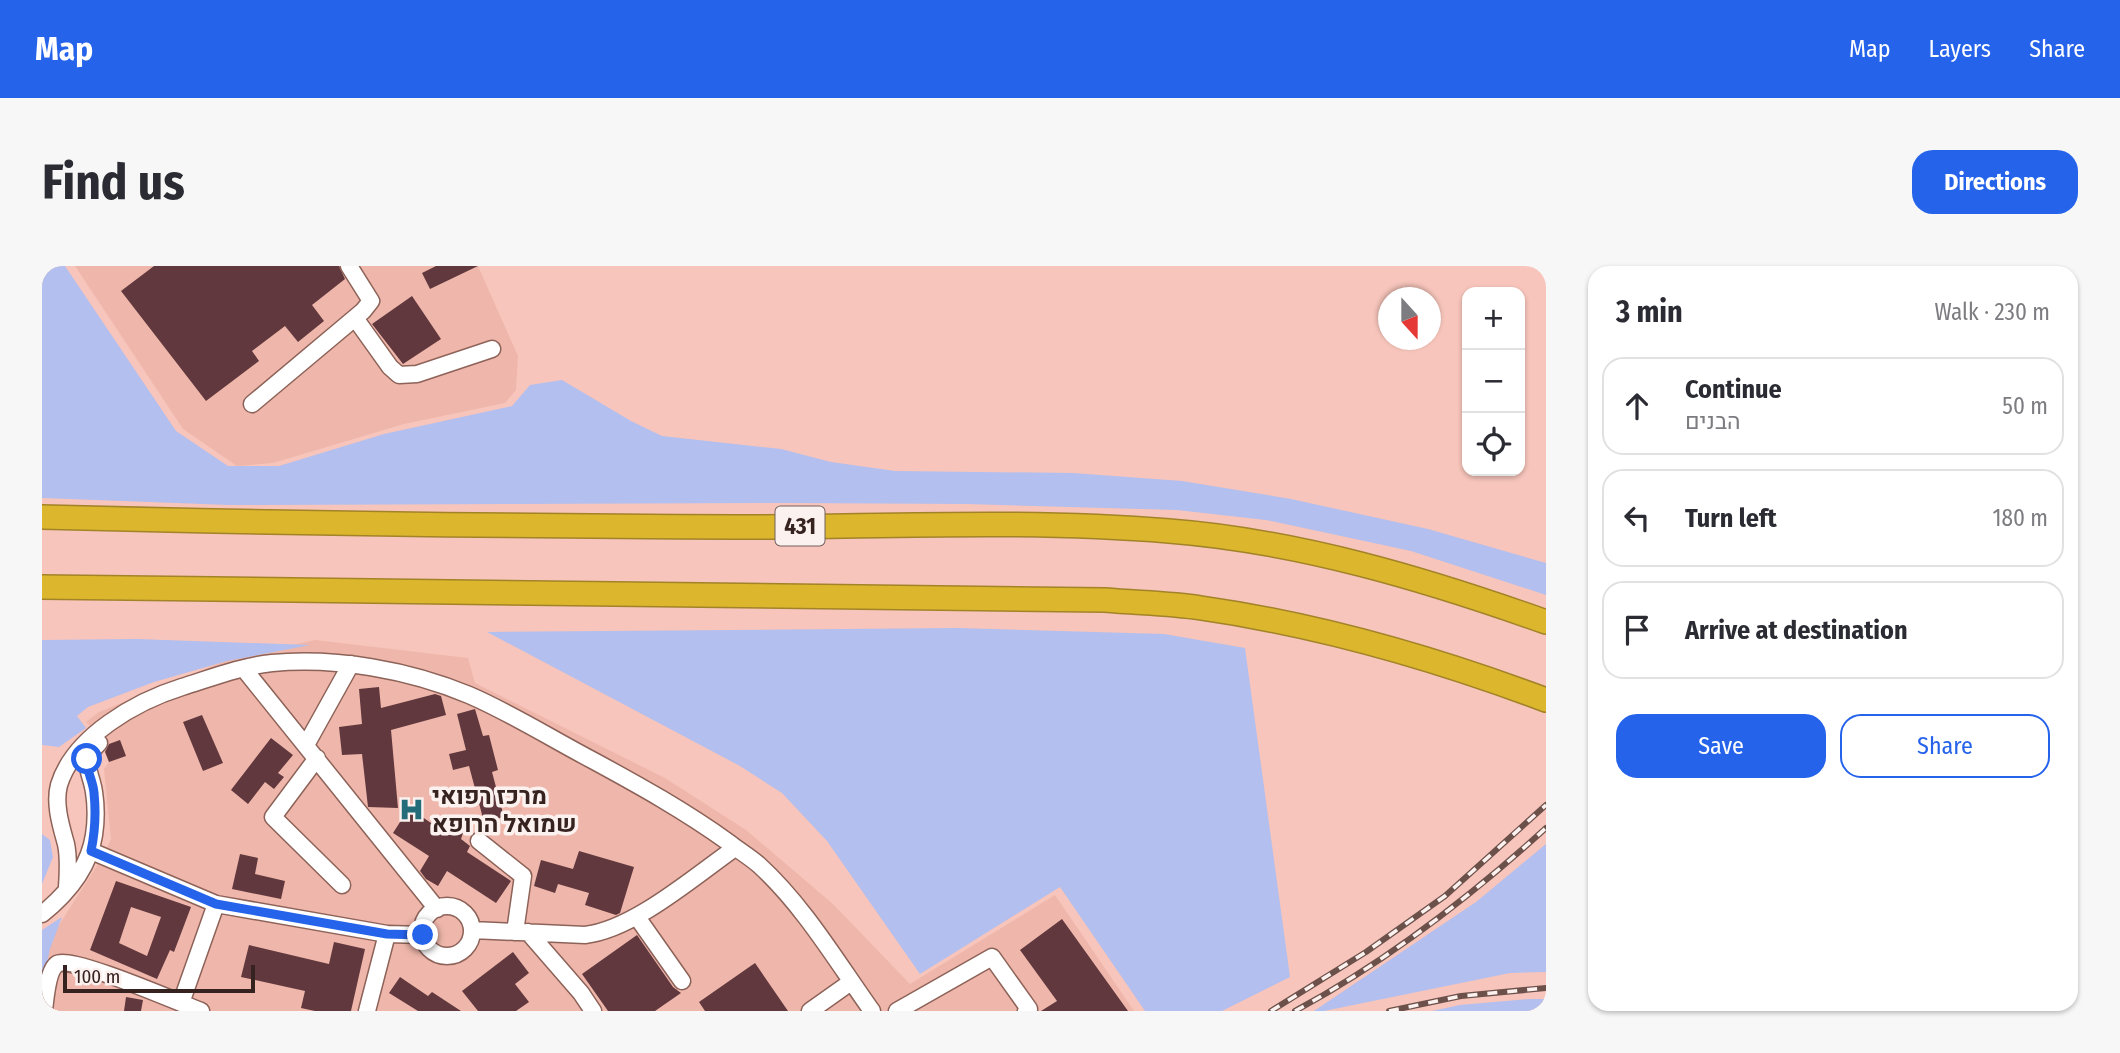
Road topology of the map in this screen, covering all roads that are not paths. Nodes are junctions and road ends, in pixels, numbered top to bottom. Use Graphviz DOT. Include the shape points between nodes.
graph roads {
  1 [pos="349,266"];
  2 [pos="355,318"];
  3 [pos="492,349"];
  4 [pos="252,404"];
  5 [pos="42,517"];
  6 [pos="42,587"];
  7 [pos="1546,622"];
  8 [pos="351,664"];
  9 [pos="244,669"];
  10 [pos="1543,699"];
  11 [pos="100,736"];
  12 [pos="306,745"];
  13 [pos="317,758"];
  14 [pos="67,769"];
  15 [pos="88,773"];
  16 [pos="95,832"];
  17 [pos="62,834"];
  18 [pos="480,841"];
  19 [pos="735,848"];
  20 [pos="91,851"];
  21 [pos="342,886"];
  22 [pos="67,887"];
  23 [pos="216,904"];
  24 [pos="437,909"];
  25 [pos="42,914"];
  26 [pos="637,917"];
  27 [pos="472,930"];
  28 [pos="522,932"];
  29 [pos="387,934"];
  30 [pos="423,935"];
  31 [pos="682,981"];
  32 [pos="851,982"];
  33 [pos="181,1003"];
  34 [pos="44,1011"];
  35 [pos="201,1011"];
  36 [pos="367,1011"];
  37 [pos="593,1011"];
  38 [pos="810,1011"];
  39 [pos="872,1011"];
  40 [pos="897,1011"];
  41 [pos="1026,1011"];
  1 -- 2 [label="street" via="371,301"];
  2 -- 3 [label="street" via="399,375 417,374"];
  2 -- 4 [label="street"];
  5 -- 7 [label="highway, 431" via="738,527 981,524 1171,531 1363,566"];
  6 -- 10 [label="highway" via="977,597 1141,603 1232,613 1351,636"];
  8 -- 9 [label="street" via="271,663"];
  8 -- 12 [label="street"];
  8 -- 19 [label="street" via="469,695 640,785"];
  9 -- 11 [label="street" via="169,691 111,721"];
  9 -- 12 [label="street"];
  11 -- 14 [label="street"];
  11 -- 15 [label="street" via="87,759"];
  12 -- 13 [label="street"];
  13 -- 21 [label="street" via="273,817"];
  13 -- 24 [label="street"];
  14 -- 15 [label="street"];
  14 -- 17 [label="street" via="58,791"];
  15 -- 16 [label="street" via="94,793"];
  16 -- 17 [label="street" via="75,839"];
  16 -- 20 [label="street"];
  17 -- 22 [label="street"];
  18 -- 28 [label="street" via="523,876"];
  19 -- 26 [label="street"];
  19 -- 32 [label="street" via="758,864 793,901"];
  20 -- 22 [label="street"];
  20 -- 23 [label="street"];
  22 -- 25 [label="street"];
  23 -- 29 [label="street"];
  23 -- 33 [label="street"];
  24 -- 27 [label="street" via="460,910"];
  24 -- 30 [label="street" via="425,920"];
  26 -- 28 [label="street" via="603,933"];
  26 -- 31 [label="street"];
  27 -- 28 [label="street"];
  27 -- 30 [label="street" via="467,946 454,955 437,954"];
  28 -- 37 [label="street"];
  29 -- 30 [label="street"];
  29 -- 36 [label="street"];
  32 -- 38 [label="street"];
  32 -- 39 [label="street"];
  33 -- 34 [label="street" via="67,962 54,967"];
  33 -- 35 [label="street"];
  40 -- 41 [label="street" via="992,957 1029,1009"];
}
